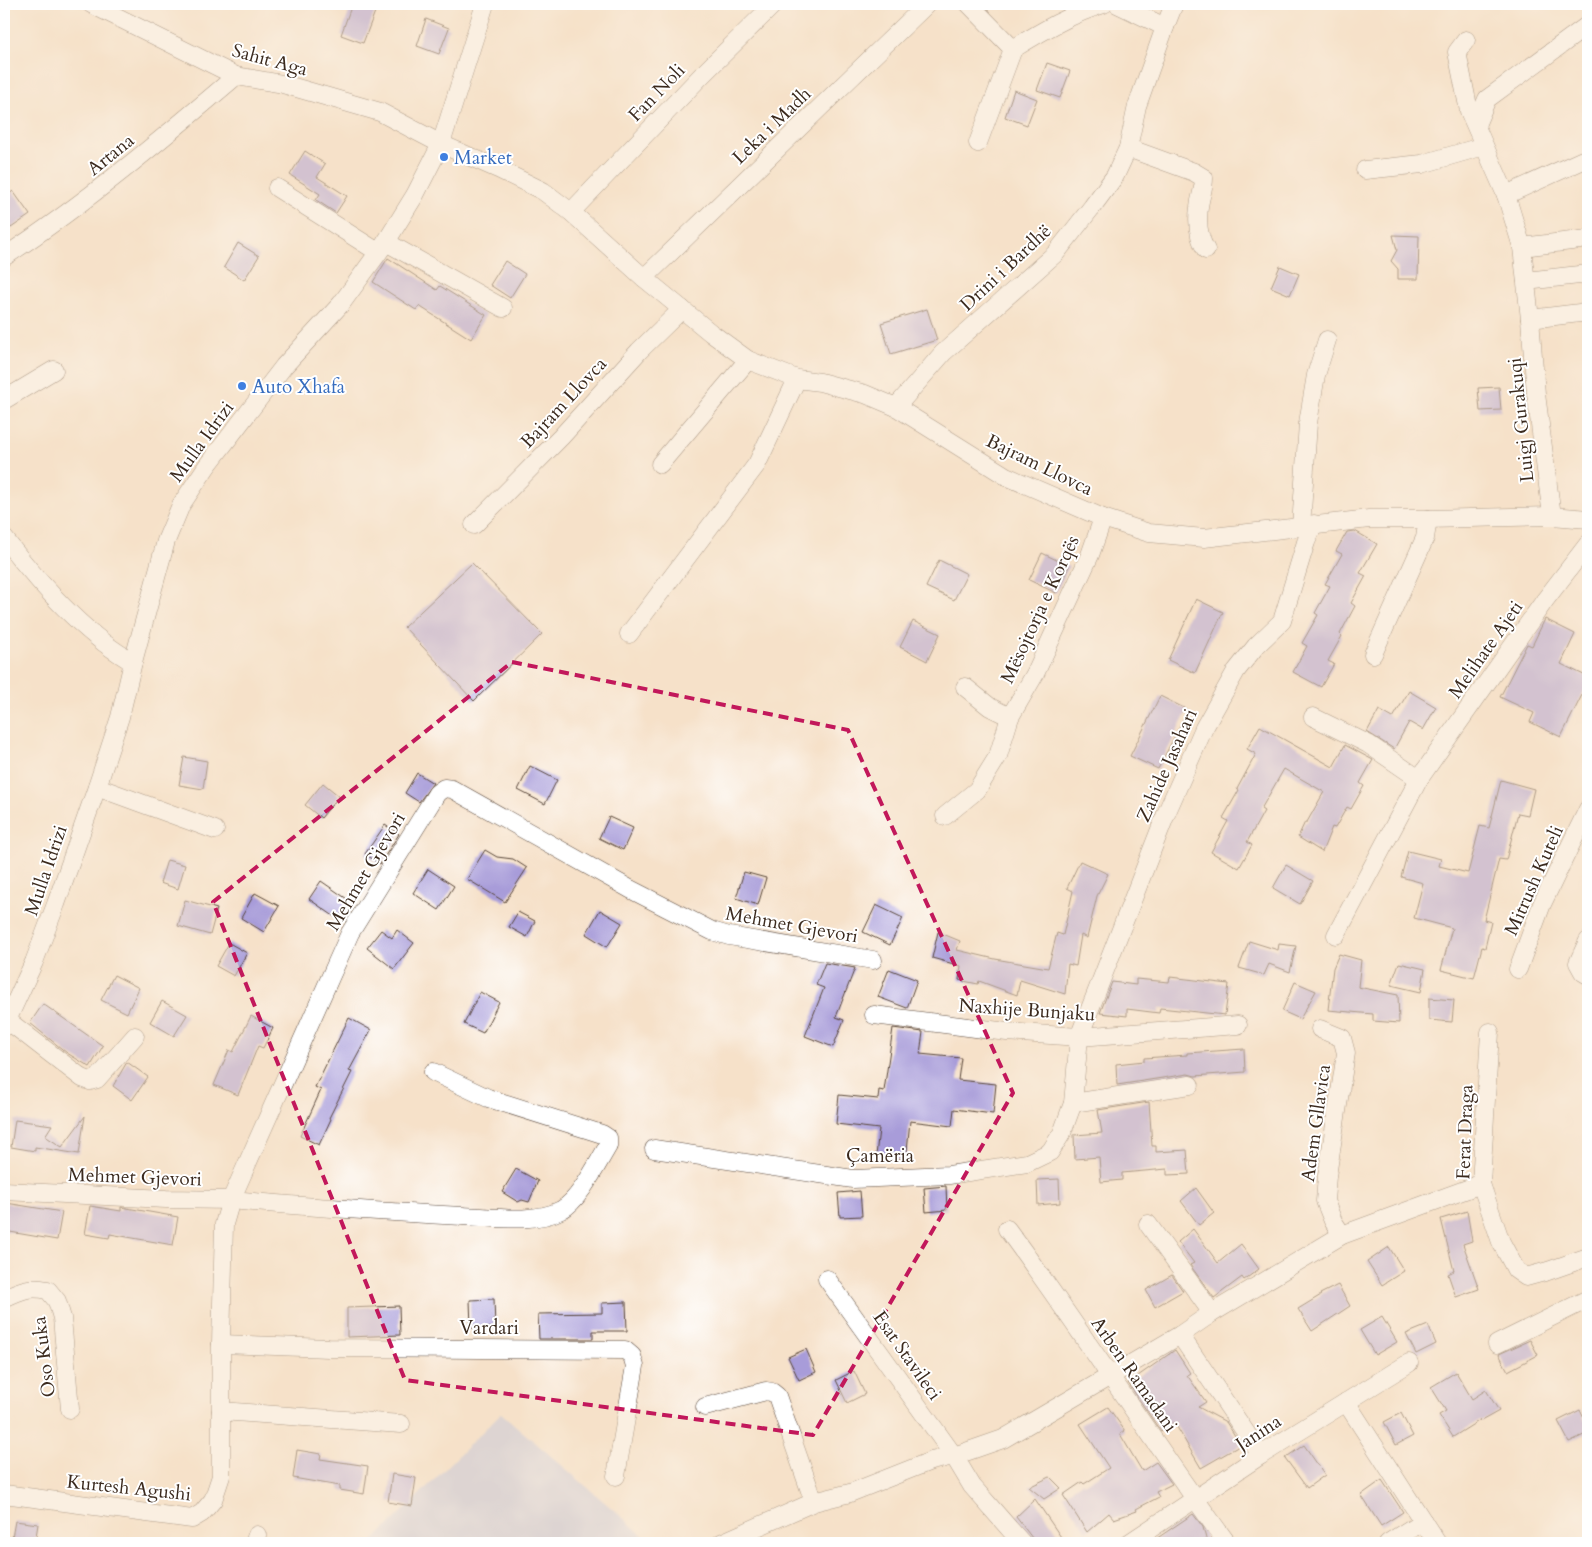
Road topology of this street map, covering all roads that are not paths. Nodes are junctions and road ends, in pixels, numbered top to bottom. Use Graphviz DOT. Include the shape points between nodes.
graph roads {
  1 [pos="91,4"];
  2 [pos="485,4"];
  3 [pos="774,4"];
  4 [pos="927,4"];
  5 [pos="969,4"];
  6 [pos="1104,4"];
  7 [pos="1117,4"];
  8 [pos="1174,4"];
  9 [pos="1588,25"];
  10 [pos="1166,27"];
  11 [pos="1466,40"];
  12 [pos="1013,49"];
  13 [pos="236,76"];
  14 [pos="1476,125"];
  15 [pos="978,143"];
  16 [pos="441,144"];
  17 [pos="1484,146"];
  18 [pos="1128,148"];
  19 [pos="1583,160"];
  20 [pos="1364,170"];
  21 [pos="277,188"];
  22 [pos="1506,195"];
  23 [pos="571,212"];
  24 [pos="1588,239"];
  25 [pos="382,247"];
  26 [pos="1522,247"];
  27 [pos="1206,250"];
  28 [pos="4,257"];
  29 [pos="1588,274"];
  30 [pos="644,278"];
  31 [pos="1526,281"];
  32 [pos="503,308"];
  33 [pos="682,309"];
  34 [pos="1588,312"];
  35 [pos="1530,318"];
  36 [pos="1328,340"];
  37 [pos="748,360"];
  38 [pos="54,370"];
  39 [pos="797,379"];
  40 [pos="4,400"];
  41 [pos="896,407"];
  42 [pos="660,464"];
  43 [pos="1552,516"];
  44 [pos="1104,518"];
  45 [pos="1428,519"];
  46 [pos="1588,519"];
  47 [pos="474,525"];
  48 [pos="1308,526"];
  49 [pos="4,538"];
  50 [pos="1588,544"];
  51 [pos="629,634"];
  52 [pos="1374,654"];
  53 [pos="133,662"];
  54 [pos="965,686"];
  55 [pos="1010,717"];
  56 [pos="1313,717"];
  57 [pos="1419,779"];
  58 [pos="97,787"];
  59 [pos="1588,809"];
  60 [pos="945,816"];
  61 [pos="215,830"];
  62 [pos="1336,935"];
  63 [pos="1588,941"];
  64 [pos="873,960"];
  65 [pos="1518,968"];
  66 [pos="1588,975"];
  67 [pos="874,1015"];
  68 [pos="6,1024"];
  69 [pos="1238,1025"];
  70 [pos="1320,1029"];
  71 [pos="1490,1032"];
  72 [pos="135,1036"];
  73 [pos="1079,1037"];
  74 [pos="433,1072"];
  75 [pos="1190,1085"];
  76 [pos="1074,1103"];
  77 [pos="654,1149"];
  78 [pos="1481,1184"];
  79 [pos="4,1191"];
  80 [pos="230,1200"];
  81 [pos="1148,1224"];
  82 [pos="1007,1229"];
  83 [pos="1342,1235"];
  84 [pos="1588,1257"];
  85 [pos="827,1278"];
  86 [pos="4,1298"];
  87 [pos="1588,1300"];
  88 [pos="1212,1313"];
  89 [pos="1180,1335"];
  90 [pos="221,1344"];
  91 [pos="1498,1344"];
  92 [pos="1409,1363"];
  93 [pos="1108,1376"];
  94 [pos="1346,1402"];
  95 [pos="705,1407"];
  96 [pos="70,1409"];
  97 [pos="221,1411"];
  98 [pos="401,1424"];
  99 [pos="1261,1455"];
  100 [pos="954,1456"];
  101 [pos="616,1476"];
  102 [pos="4,1494"];
  103 [pos="1195,1500"];
  104 [pos="814,1502"];
  105 [pos="1423,1521"];
  106 [pos="721,1543"];
  107 [pos="1022,1543"];
  108 [pos="1128,1543"];
  109 [pos="1227,1543"];
  110 [pos="1388,1543"];
  111 [pos="1437,1543"];
  1 -- 13 [label="street, Sahit Aga"];
  2 -- 16 [label="street, Mulla Idrizi"];
  3 -- 23 [label="street, Fan Noli"];
  4 -- 30 [label="street, Leka i Madh"];
  5 -- 12 [label="street"];
  6 -- 12 [label="street" via="1083,10"];
  7 -- 10 [label="street"];
  8 -- 10 [label="street, Drini i Bardhë"];
  9 -- 14 [label="street" via="1487,99"];
  10 -- 18 [label="street, Drini i Bardhë" via="1137,106"];
  11 -- 14 [label="street, Luigj Gurakuqi" via="1457,52 1469,111"];
  12 -- 15 [label="street"];
  13 -- 16 [label="street, Sahit Aga" via="283,84 380,112"];
  13 -- 28 [label="street, Artana" via="110,182"];
  14 -- 17 [label="street, Luigj Gurakuqi"];
  16 -- 23 [label="street, Bajram Llovca" via="543,191"];
  16 -- 25 [label="street, Mulla Idrizi" via="415,195"];
  17 -- 20 [label="street" via="1422,164"];
  17 -- 22 [label="street, Luigj Gurakuqi"];
  18 -- 27 [label="street" via="1204,178 1198,220 1200,242"];
  18 -- 41 [label="street, Drini i Bardhë" via="1115,176 1056,253 943,353"];
  19 -- 22 [label="street"];
  21 -- 25 [label="street"];
  22 -- 26 [label="street, Luigj Gurakuqi"];
  23 -- 30 [label="street, Bajram Llovca"];
  24 -- 26 [label="street"];
  25 -- 32 [label="street"];
  25 -- 53 [label="street, Mulla Idrizi" via="341,304 284,366 181,505 166,541"];
  26 -- 31 [label="street, Luigj Gurakuqi"];
  29 -- 31 [label="street"];
  30 -- 33 [label="street, Bajram Llovca"];
  31 -- 35 [label="street, Luigj Gurakuqi"];
  33 -- 37 [label="street, Bajram Llovca"];
  33 -- 47 [label="street, Bajram Llovca"];
  34 -- 35 [label="street"];
  35 -- 43 [label="street, Luigj Gurakuqi"];
  36 -- 48 [label="street" via="1316,375 1308,422"];
  37 -- 39 [label="street, Bajram Llovca"];
  37 -- 42 [label="street"];
  38 -- 40 [label="street"];
  39 -- 41 [label="street, Bajram Llovca" via="865,394"];
  39 -- 51 [label="street" via="757,464"];
  41 -- 44 [label="street, Bajram Llovca" via="1006,476"];
  43 -- 45 [label="street, Bajram Llovca"];
  43 -- 46 [label="street, Bajram Llovca"];
  44 -- 48 [label="street, Bajram Llovca" via="1149,533 1204,538"];
  44 -- 55 [label="street, Mësojtorja e Korqës" via="1035,674"];
  45 -- 48 [label="street, Bajram Llovca" via="1369,519"];
  45 -- 52 [label="street" via="1425,538"];
  48 -- 73 [label="street, Zahide Jasahari" via="1282,622 1236,670 1204,728 1166,814"];
  49 -- 53 [label="street" via="61,605 114,652"];
  50 -- 57 [label="street, Melihate Ajeti"];
  53 -- 58 [label="street, Mulla Idrizi" via="120,718"];
  54 -- 55 [label="street, Mësojtorja e Korqës" via="990,707"];
  55 -- 60 [label="street, Mësojtorja e Korqës" via="998,756 977,790"];
  56 -- 57 [label="street" via="1368,744"];
  57 -- 62 [label="street, Melihate Ajeti"];
  58 -- 61 [label="street"];
  58 -- 68 [label="street, Mulla Idrizi" via="53,913"];
  59 -- 65 [label="street, Mitrush Kuteli" via="1542,904"];
  63 -- 66 [label="street" via="1578,963"];
  64 -- 80 [label="street, Mehmet Gjevori" via="712,931 630,889 452,788 444,788 437,793 350,934"];
  67 -- 73 [label="street, Naxhije Bunjaku" via="1007,1032"];
  68 -- 72 [label="street, Mulla Idrizi" via="90,1082 98,1080"];
  69 -- 73 [label="street, Naxhije Bunjaku"];
  70 -- 83 [label="street, Adem Gllavica" via="1342,1038 1346,1054 1326,1176 1325,1201"];
  71 -- 78 [label="street, Ferat Draga"];
  73 -- 76 [label="street, Çamëria"];
  74 -- 80 [label="street" via="488,1098 608,1138 608,1146 573,1202 545,1216 524,1218"];
  75 -- 76 [label="street"];
  76 -- 77 [label="street, Çamëria" via="1050,1152 1027,1163 949,1175 853,1178"];
  78 -- 83 [label="street"];
  78 -- 84 [label="street, Ferat Draga" via="1501,1242 1516,1270 1526,1277"];
  79 -- 80 [label="street, Mehmet Gjevori"];
  80 -- 90 [label="street, Kurtesh Agushi" via="224,1224"];
  81 -- 88 [label="street"];
  82 -- 93 [label="street, Arben Ramadani"];
  83 -- 88 [label="street"];
  85 -- 100 [label="street, Esat Stavileci"];
  86 -- 96 [label="street, Oso Kuka" via="33,1287 48,1290 56,1301 62,1318"];
  87 -- 91 [label="street"];
  88 -- 89 [label="street"];
  89 -- 93 [label="street"];
  89 -- 99 [label="street"];
  90 -- 97 [label="street, Kurtesh Agushi"];
  90 -- 101 [label="street, Vardari" via="625,1350 632,1356 635,1366"];
  92 -- 94 [label="street, Janina"];
  93 -- 100 [label="street" via="1003,1439"];
  93 -- 103 [label="street, Arben Ramadani"];
  94 -- 99 [label="street, Janina"];
  94 -- 105 [label="street"];
  95 -- 104 [label="street" via="766,1391 777,1396"];
  97 -- 98 [label="street"];
  97 -- 102 [label="street, Kurtesh Agushi" via="221,1476 213,1500 192,1519"];
  99 -- 103 [label="street, Janina"];
  100 -- 104 [label="street" via="931,1461 850,1493"];
  100 -- 107 [label="street, Esat Stavileci" via="972,1486"];
  103 -- 108 [label="street"];
  103 -- 109 [label="street, Arben Ramadani"];
  104 -- 106 [label="street"];
  105 -- 110 [label="street"];
  105 -- 111 [label="street"];
}
